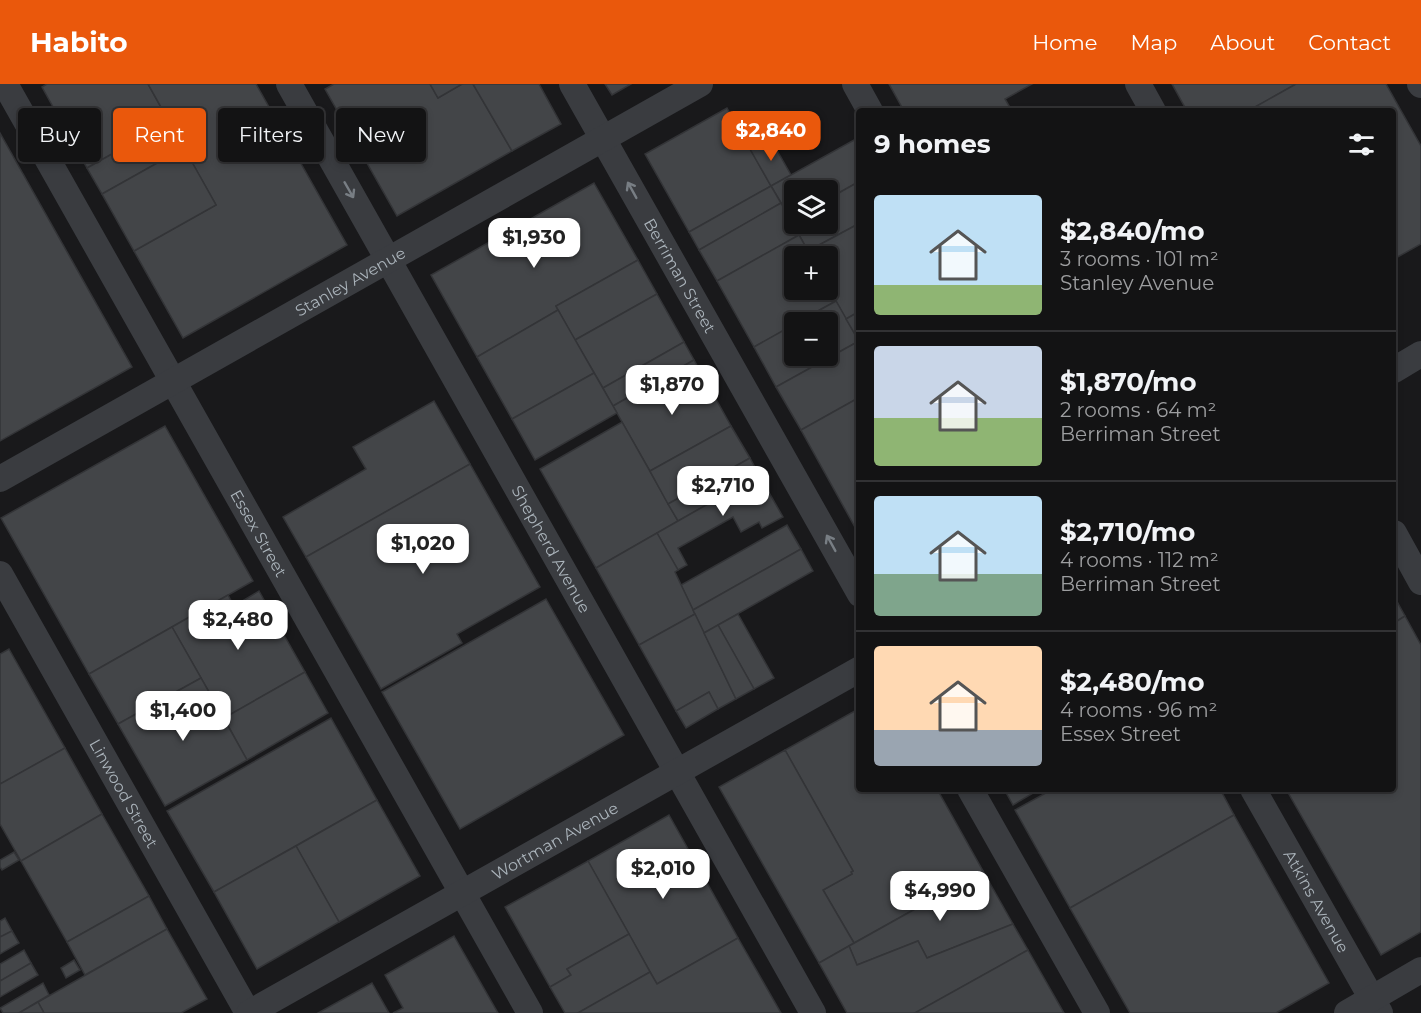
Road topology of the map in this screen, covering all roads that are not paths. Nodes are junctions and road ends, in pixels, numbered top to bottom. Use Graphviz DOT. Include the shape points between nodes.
graph roads {
  1 [pos="5,84"];
  2 [pos="289,84"];
  3 [pos="572,84"];
  4 [pos="699,84"];
  5 [pos="855,84"];
  6 [pos="1138,84"];
  7 [pos="868,108"];
  8 [pos="1151,108"];
  9 [pos="603,138"];
  10 [pos="388,260"];
  11 [pos="1421,354"];
  12 [pos="1396,368"];
  13 [pos="173,381"];
  14 [pos="0,479"];
  15 [pos="1396,537"];
  16 [pos="0,574"];
  17 [pos="1421,582"];
  18 [pos="856,587"];
  19 [pos="856,671"];
  20 [pos="677,771"];
  21 [pos="972,792"];
  22 [pos="1255,792"];
  23 [pos="463,893"];
  24 [pos="1421,970"];
  25 [pos="1376,1006"];
  26 [pos="249,1013"];
  27 [pos="530,1013"];
  28 [pos="813,1013"];
  29 [pos="1097,1013"];
  30 [pos="1347,1013"];
  1 -- 13 [label="street, Essex Street"];
  2 -- 10 [label="street, Shepherd Avenue, one-way"];
  3 -- 9 [label="street, Berriman Street"];
  4 -- 9 [label="street, Stanley Avenue"];
  5 -- 7 [label="street"];
  6 -- 8 [label="street"];
  9 -- 10 [label="street, Stanley Avenue"];
  18 -- 9 [label="street, Berriman Street, one-way"];
  10 -- 13 [label="street, Stanley Avenue"];
  10 -- 20 [label="street, Shepherd Avenue"];
  11 -- 12 [label="street"];
  13 -- 14 [label="street, Stanley Avenue"];
  13 -- 23 [label="street, Essex Street"];
  15 -- 17 [label="street"];
  16 -- 26 [label="street, Linwood Street"];
  19 -- 20 [label="street, Wortman Avenue"];
  20 -- 23 [label="street, Wortman Avenue"];
  20 -- 28 [label="street, Shepherd Avenue"];
  21 -- 29 [label="street"];
  22 -- 25 [label="street, Atkins Avenue"];
  23 -- 26 [label="street, Wortman Avenue"];
  23 -- 27 [label="street, Essex Street"];
  24 -- 25 [label="street"];
  25 -- 30 [label="street"];
}
